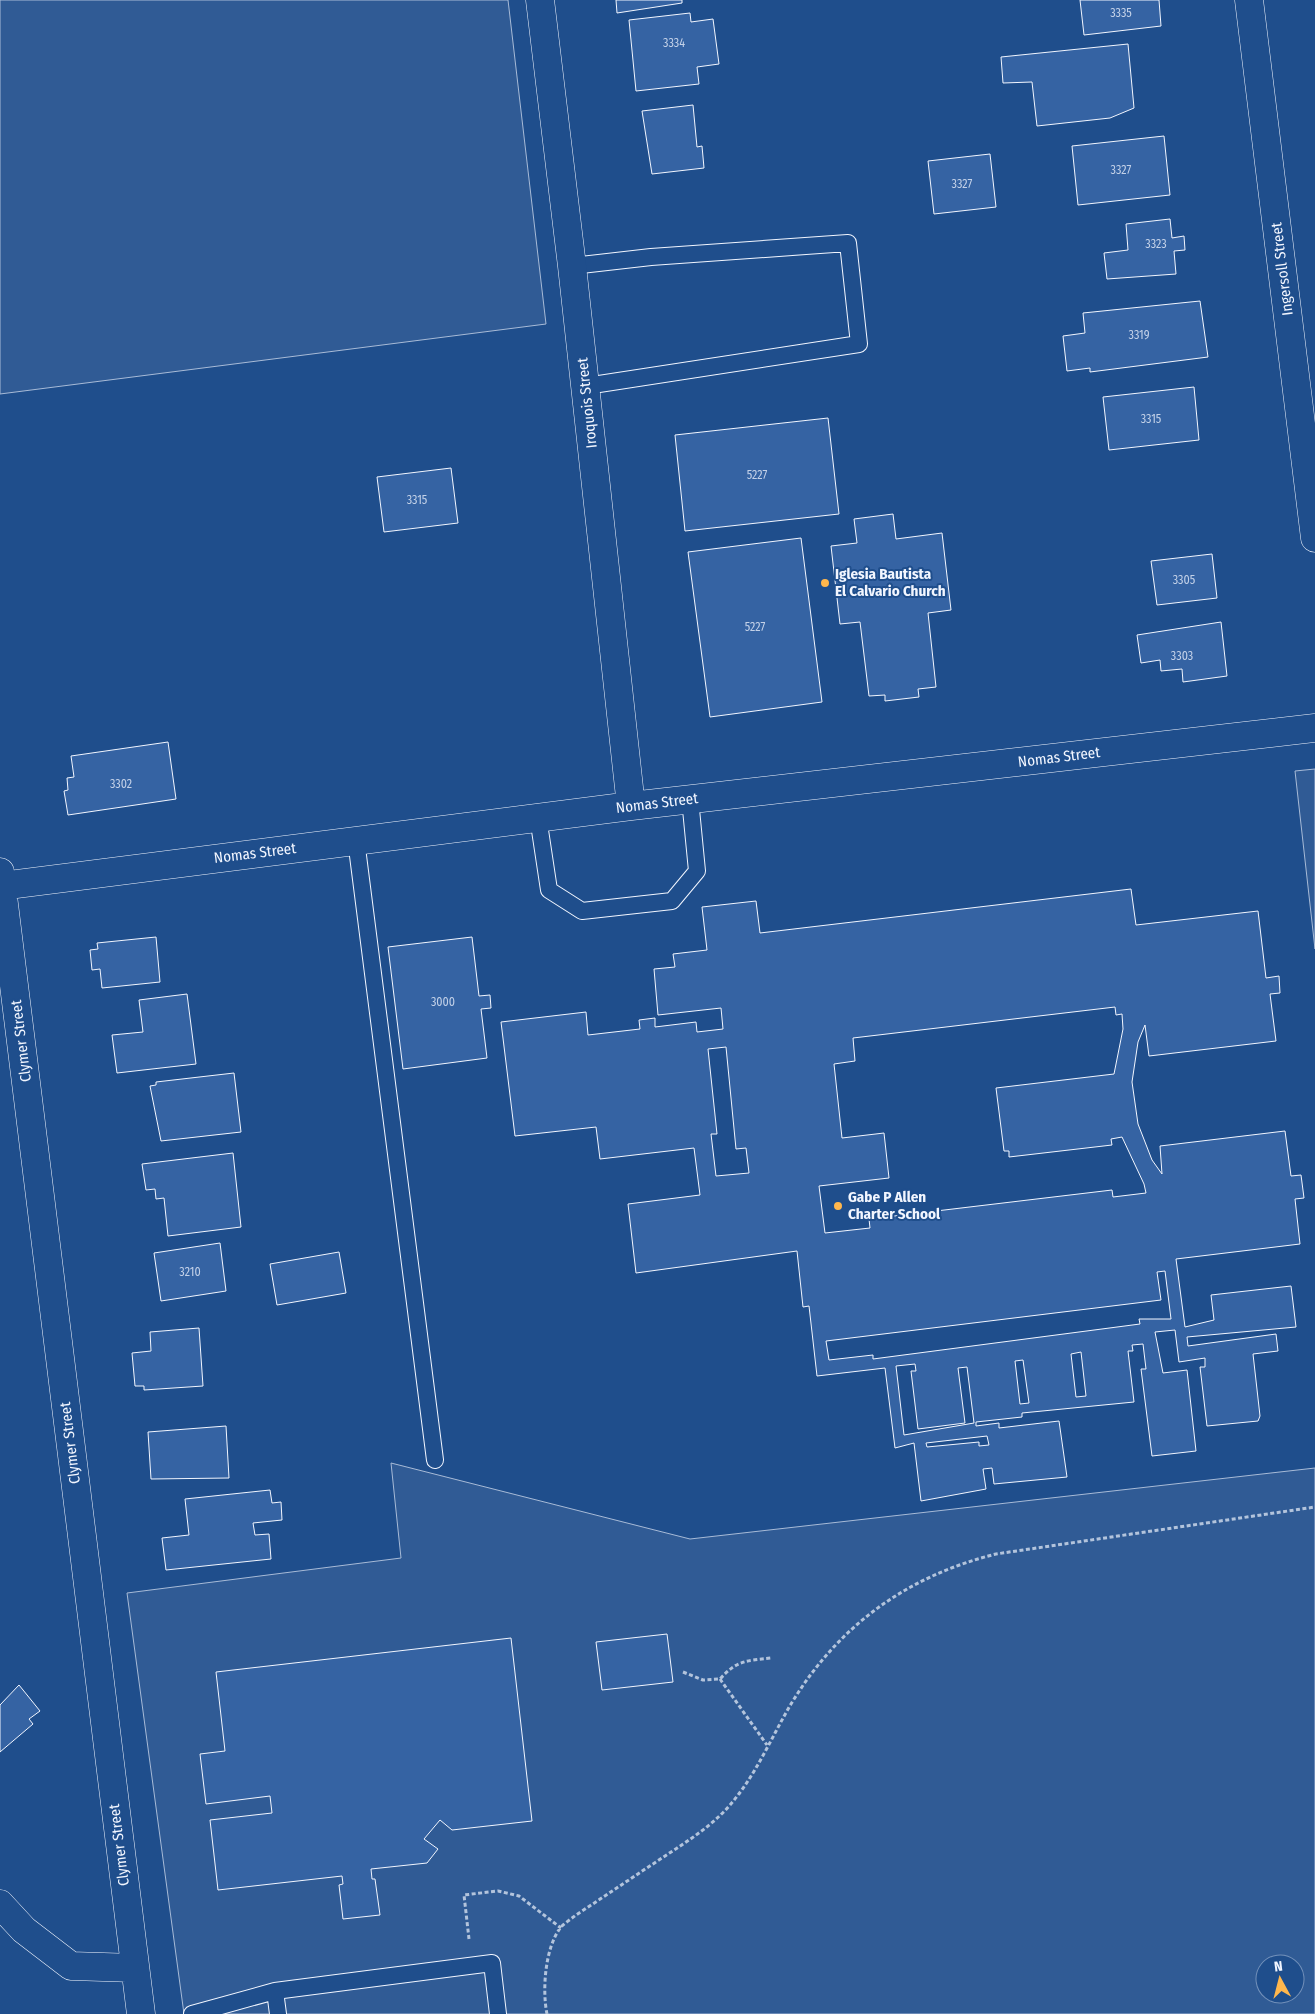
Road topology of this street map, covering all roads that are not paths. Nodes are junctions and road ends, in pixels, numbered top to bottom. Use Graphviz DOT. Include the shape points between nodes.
graph roads {
  1 [pos="540,0"];
  2 [pos="1249,0"];
  3 [pos="572,266"];
  4 [pos="586,386"];
  5 [pos="1315,538"];
  6 [pos="1315,728"];
  7 [pos="690,799"];
  8 [pos="632,806"];
  9 [pos="538,817"];
  10 [pos="356,840"];
  11 [pos="1,881"];
  12 [pos="435,1460"];
  13 [pos="0,1904"];
  14 [pos="134,1968"];
  15 [pos="275,1991"];
  16 [pos="141,2014"];
  17 [pos="192,2014"];
  18 [pos="278,2014"];
  19 [pos="498,2014"];
  1 -- 3 [label="street, Iroquois Street"];
  2 -- 5 [label="street, Ingersoll Street"];
  3 -- 4 [label="street, Iroquois Street"];
  3 -- 4 [label="lane" via="848,243 859,344"];
  4 -- 8 [label="street, Iroquois Street"];
  6 -- 7 [label="street, Nomas Street"];
  7 -- 8 [label="street, Nomas Street"];
  7 -- 9 [label="lane" via="697,871 672,901 582,911 549,890"];
  8 -- 9 [label="street, Nomas Street"];
  9 -- 10 [label="street, Nomas Street"];
  10 -- 11 [label="street, Nomas Street"];
  10 -- 12 [label="lane"];
  11 -- 14 [label="street, Clymer Street"];
  13 -- 14 [label="street" via="24,1930 71,1966"];
  14 -- 16 [label="street, Clymer Street"];
  15 -- 17 [label="lane"];
  15 -- 18 [label="lane"];
  15 -- 19 [label="lane" via="492,1963"];
}
